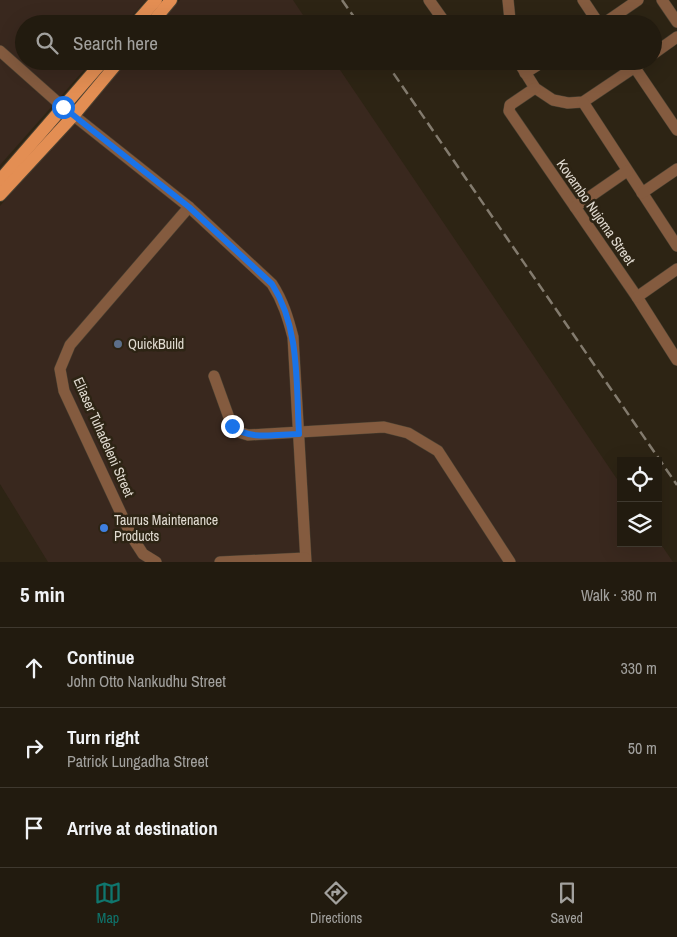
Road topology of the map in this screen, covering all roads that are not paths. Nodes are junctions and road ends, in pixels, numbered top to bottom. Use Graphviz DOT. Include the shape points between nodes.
graph roads {
  1 [pos="156,0"];
  2 [pos="171,0"];
  3 [pos="429,0"];
  4 [pos="508,0"];
  5 [pos="583,0"];
  6 [pos="638,0"];
  7 [pos="662,0"];
  8 [pos="143,15"];
  9 [pos="158,15"];
  10 [pos="440,15"];
  11 [pos="510,15"];
  12 [pos="593,15"];
  13 [pos="616,15"];
  14 [pos="677,22"];
  15 [pos="677,37"];
  16 [pos="662,48"];
  17 [pos="0,51"];
  18 [pos="15,64"];
  19 [pos="22,70"];
  20 [pos="97,70"];
  21 [pos="110,70"];
  22 [pos="523,70"];
  23 [pos="530,70"];
  24 [pos="630,70"];
  25 [pos="642,70"];
  26 [pos="525,73"];
  27 [pos="535,88"];
  28 [pos="583,102"];
  29 [pos="68,111"];
  30 [pos="677,130"];
  31 [pos="677,169"];
  32 [pos="627,171"];
  33 [pos="0,180"];
  34 [pos="642,193"];
  35 [pos="0,195"];
  36 [pos="189,207"];
  37 [pos="575,207"];
  38 [pos="677,246"];
  39 [pos="677,269"];
  40 [pos="637,297"];
  41 [pos="677,360"];
  42 [pos="214,376"];
  43 [pos="299,434"];
  44 [pos="306,560"];
  45 [pos="156,562"];
  46 [pos="220,562"];
  47 [pos="510,562"];
  1 -- 8 [label="main road"];
  2 -- 9 [label="main road"];
  3 -- 10 [label="street"];
  4 -- 11 [label="street"];
  5 -- 12 [label="street"];
  6 -- 13 [label="street"];
  7 -- 14 [label="street"];
  15 -- 16 [label="street"];
  17 -- 18 [label="street"];
  19 -- 29 [label="street"];
  20 -- 29 [label="main road"];
  21 -- 29 [label="main road"];
  22 -- 26 [label="street"];
  23 -- 26 [label="street"];
  24 -- 28 [label="street"];
  25 -- 30 [label="street"];
  26 -- 27 [label="street"];
  27 -- 28 [label="street" via="553,100"];
  27 -- 37 [label="street, Kovambo Nujoma Street" via="510,104 509,111"];
  28 -- 32 [label="street"];
  29 -- 33 [label="main road"];
  29 -- 35 [label="main road"];
  29 -- 36 [label="street"];
  31 -- 34 [label="street"];
  32 -- 34 [label="street"];
  32 -- 37 [label="street"];
  34 -- 38 [label="street"];
  36 -- 43 [label="street" via="272,284 286,310 293,337"];
  36 -- 45 [label="street, Eliaser Tuhadeleni Street" via="70,345 60,368 64,391 132,538 143,554"];
  37 -- 40 [label="street, Kovambo Nujoma Street"];
  39 -- 40 [label="street"];
  40 -- 41 [label="street, Kovambo Nujoma Street"];
  42 -- 43 [label="street" via="232,426 238,432 248,435"];
  43 -- 44 [label="street"];
  43 -- 47 [label="street" via="384,427 408,433 438,451"];
  44 -- 46 [label="street"];
}
